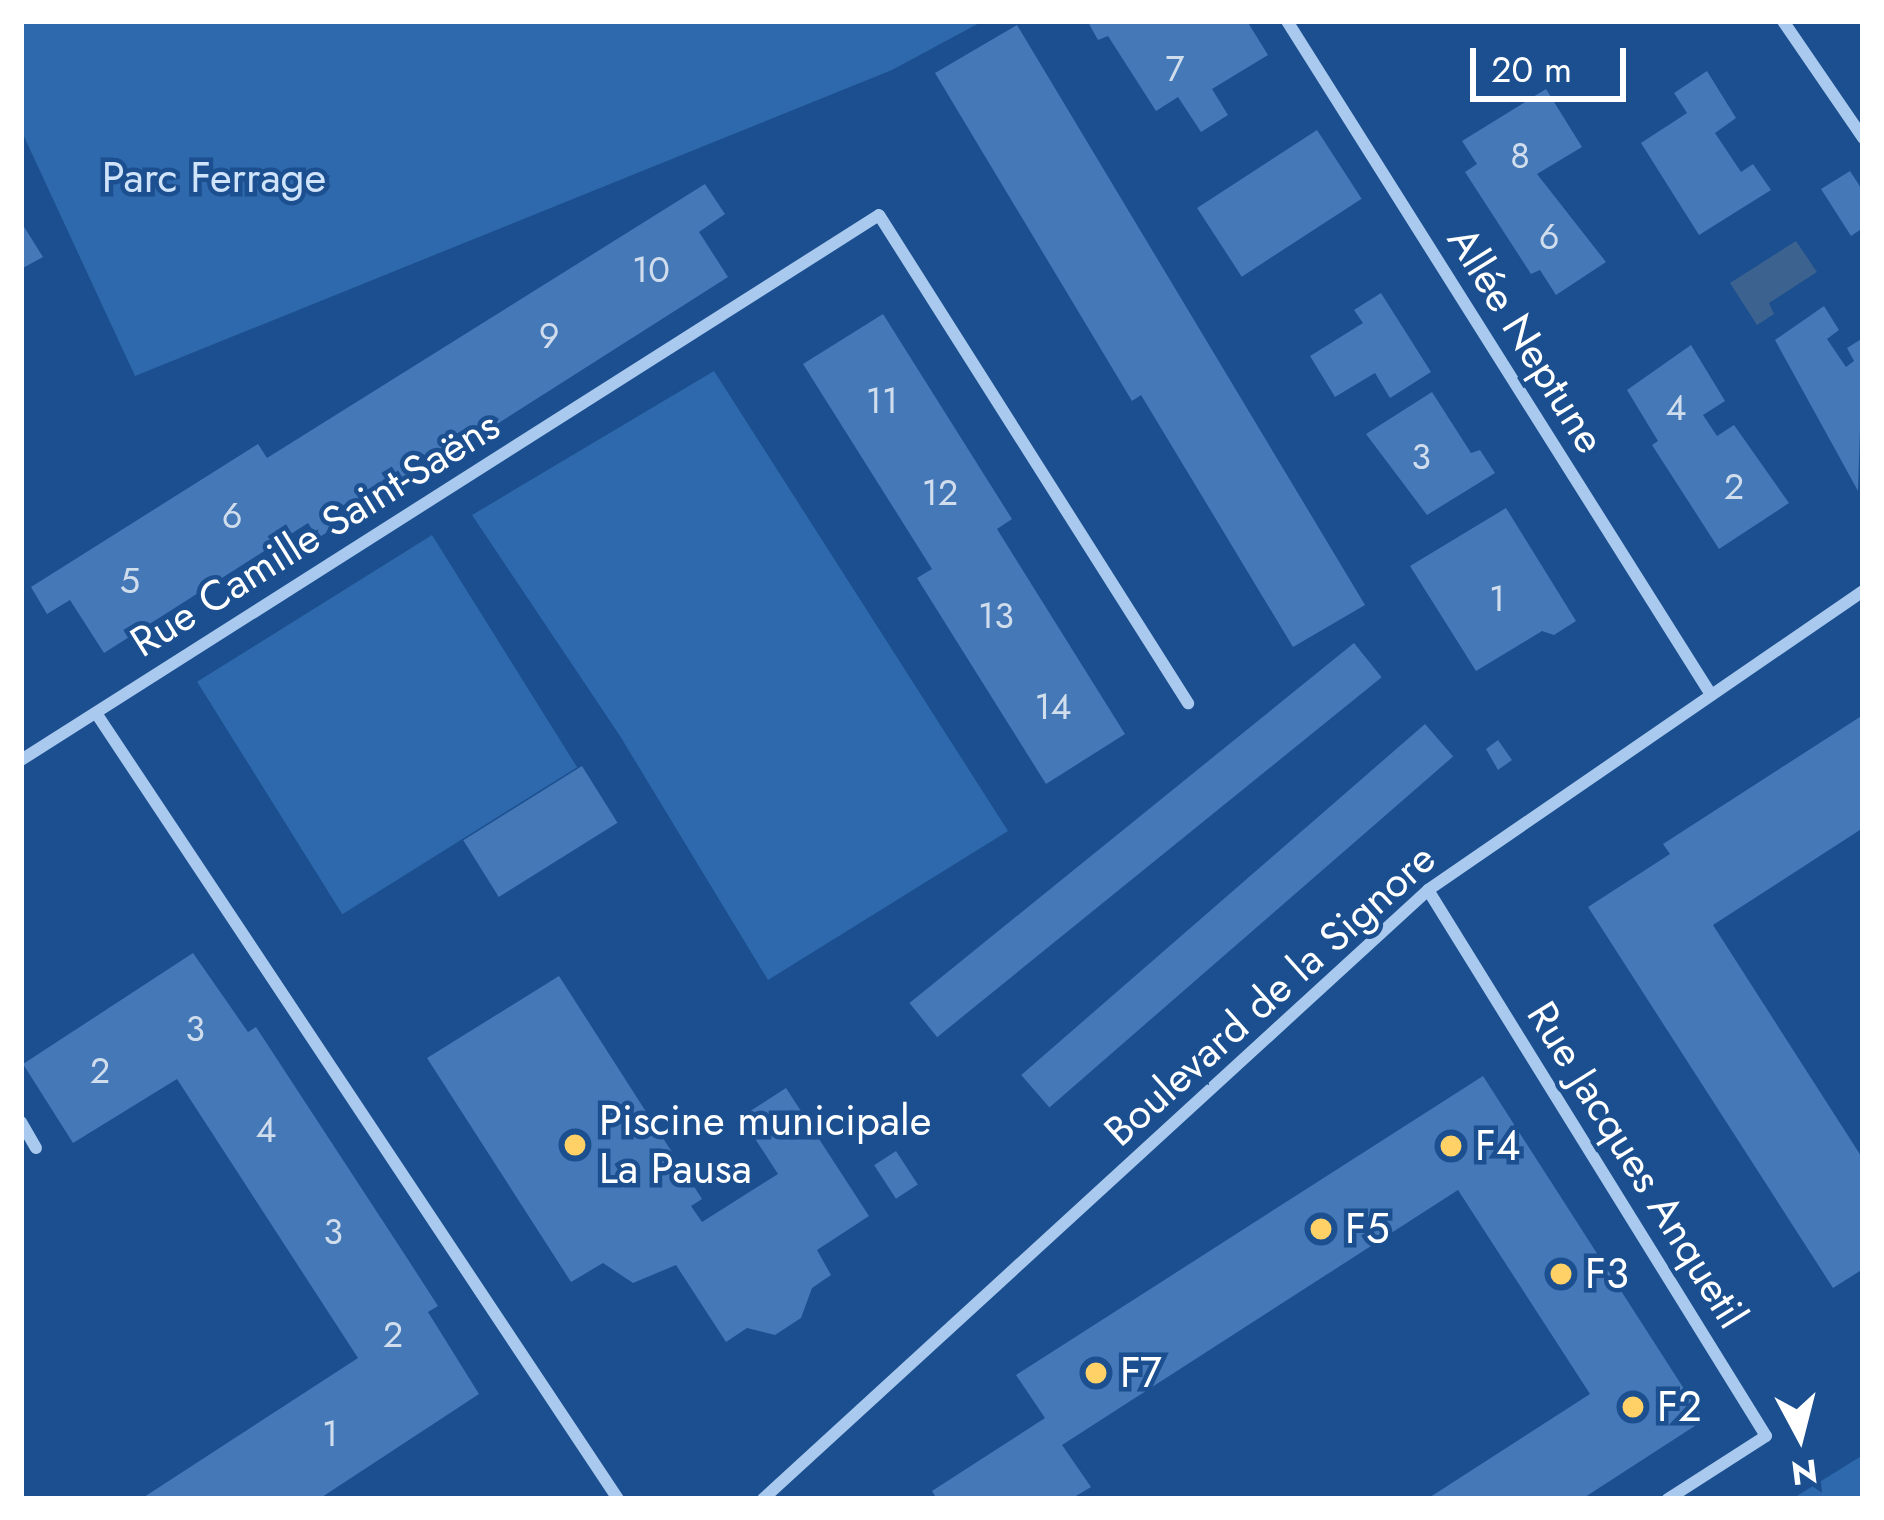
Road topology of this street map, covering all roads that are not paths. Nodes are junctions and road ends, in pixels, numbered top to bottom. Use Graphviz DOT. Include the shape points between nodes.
graph roads {
  1 [pos="1287,21"];
  2 [pos="1784,21"];
  3 [pos="1863,138"];
  4 [pos="1863,591"];
  5 [pos="1711,693"];
  6 [pos="1188,703"];
  7 [pos="96,712"];
  8 [pos="21,760"];
  9 [pos="1428,890"];
  10 [pos="21,1122"];
  11 [pos="36,1148"];
  12 [pos="618,1499"];
  13 [pos="763,1499"];
  14 [pos="1668,1499"];
  1 -- 5 [label="street, Allée Neptune"];
  2 -- 3 [label="street"];
  4 -- 5 [label="street, Boulevard de la Signore"];
  5 -- 9 [label="street, Boulevard de la Signore"];
  6 -- 7 [label="street, Rue Camille Saint-Saëns" via="879,215"];
  7 -- 8 [label="street"];
  7 -- 12 [label="street"];
  9 -- 13 [label="street, Boulevard de la Signore"];
  9 -- 14 [label="street, Rue Jacques Anquetil" via="1766,1436"];
  10 -- 11 [label="street"];
}
